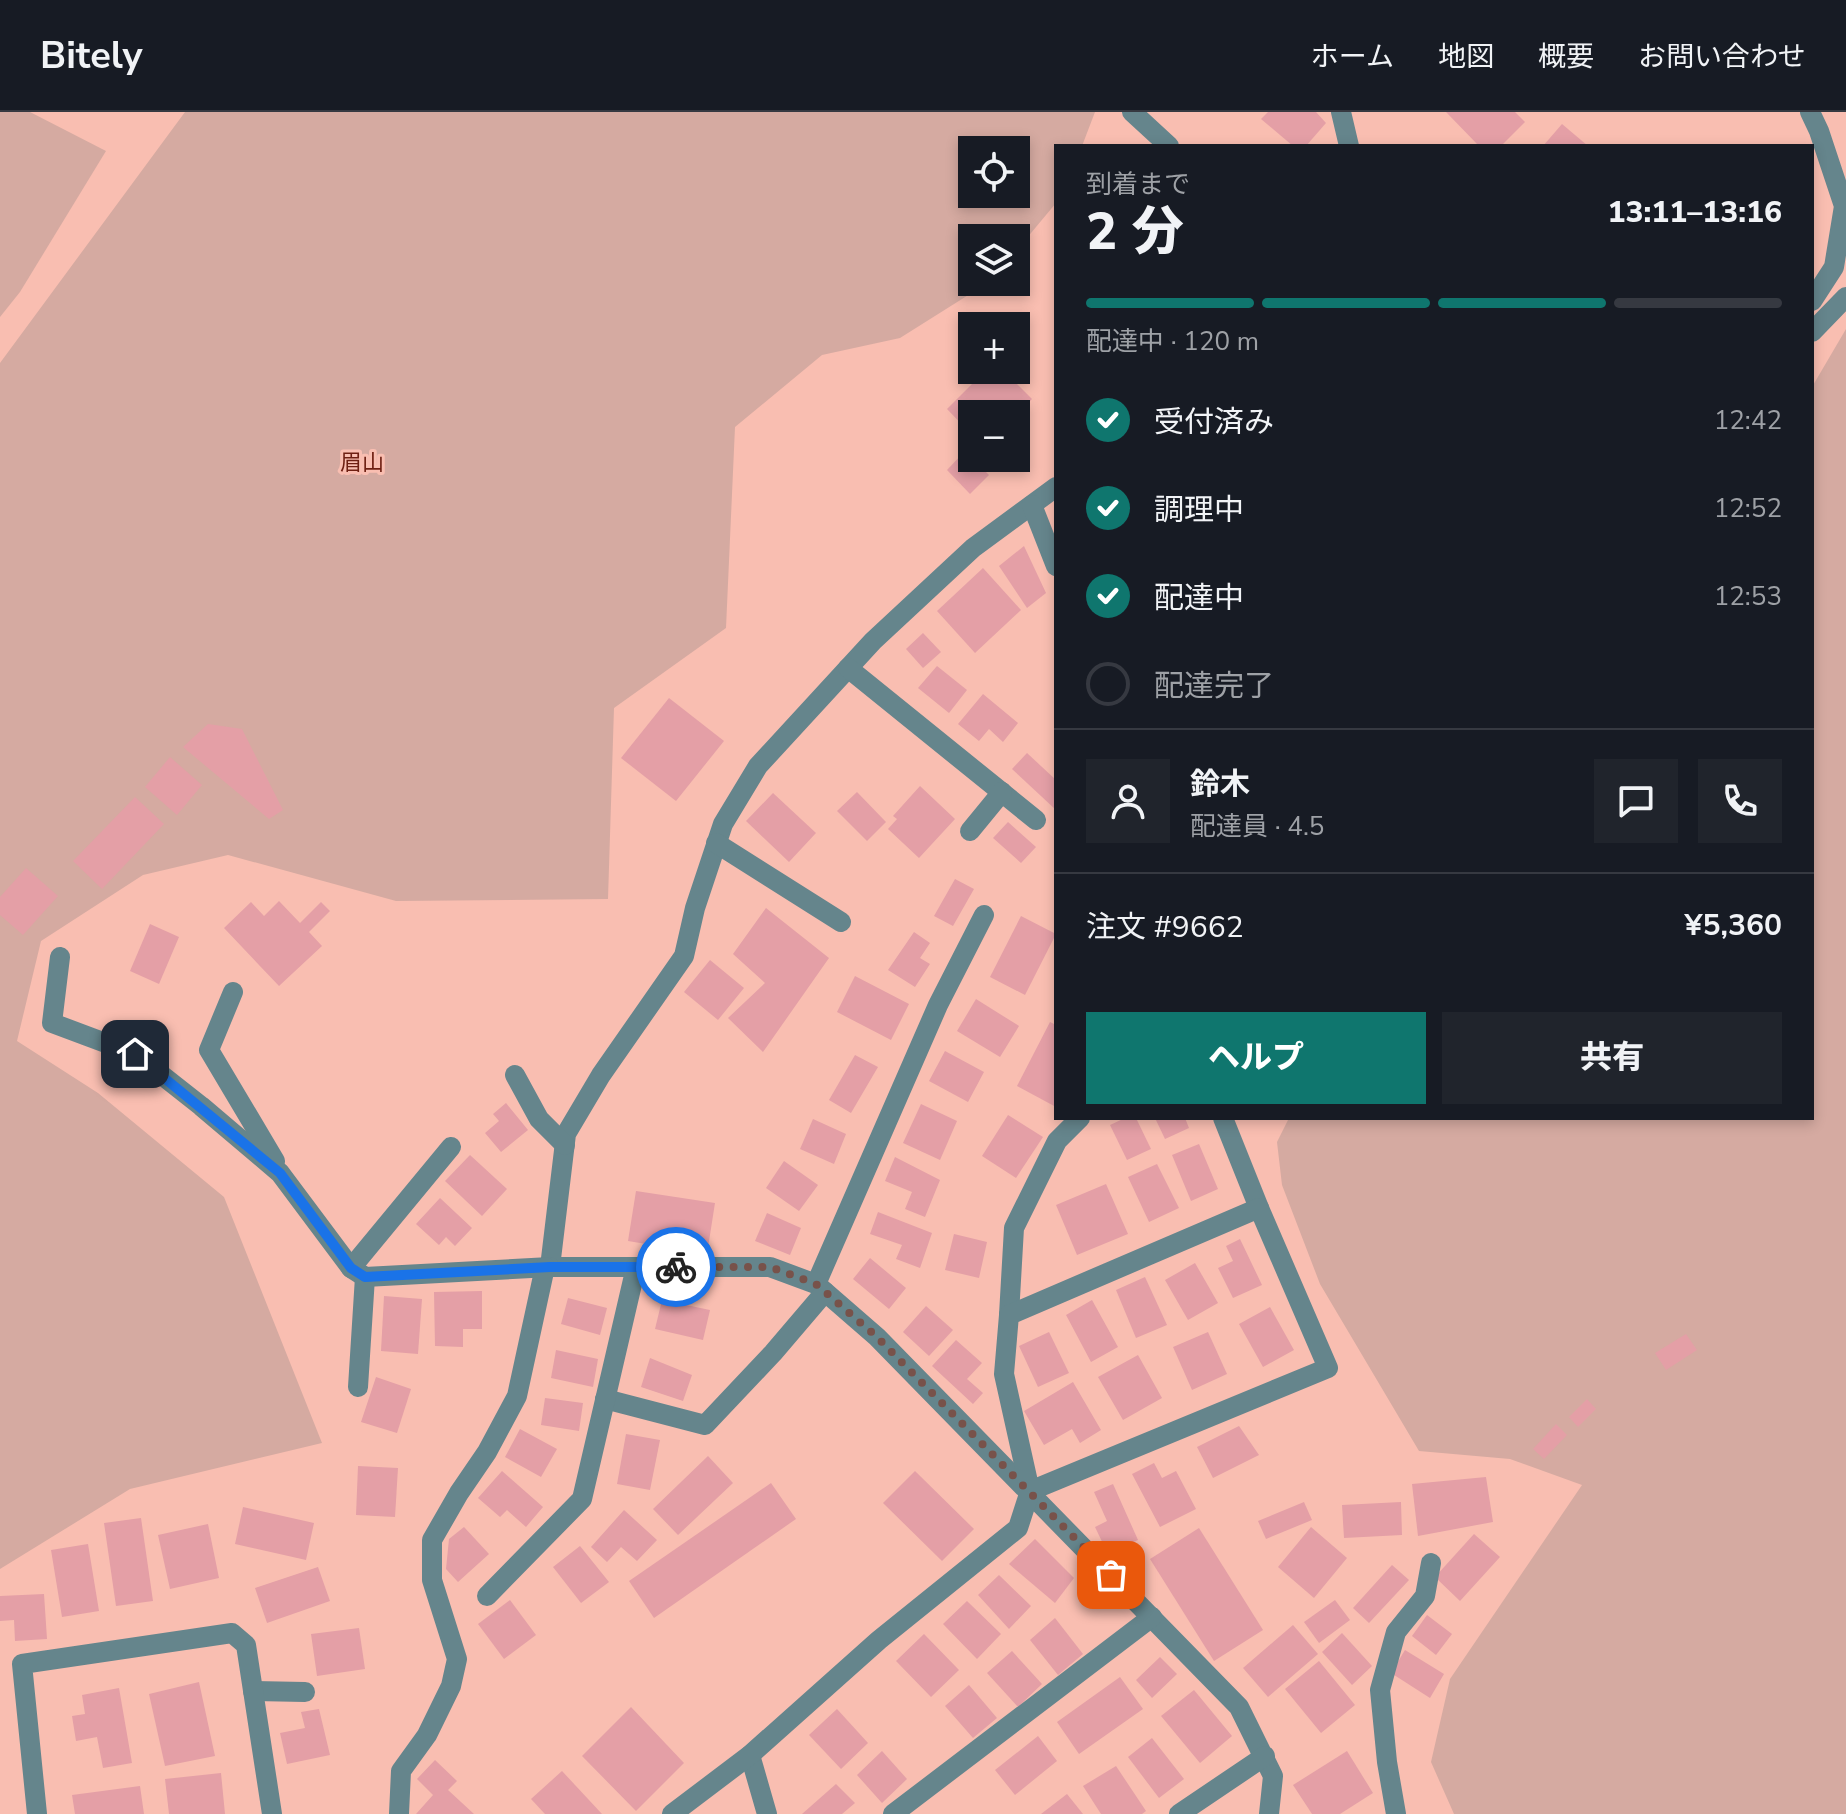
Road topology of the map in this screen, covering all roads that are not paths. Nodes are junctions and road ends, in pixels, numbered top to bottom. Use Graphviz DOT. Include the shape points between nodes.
graph roads {
  1 [pos="1132,112"];
  2 [pos="1341,112"];
  3 [pos="1810,112"];
  4 [pos="1167,144"];
  5 [pos="1349,144"];
  6 [pos="1845,205"];
  7 [pos="1846,297"];
  8 [pos="1814,298"];
  9 [pos="1814,330"];
  10 [pos="1054,488"];
  11 [pos="1032,505"];
  12 [pos="1054,561"];
  13 [pos="848,668"];
  14 [pos="1002,792"];
  15 [pos="1036,820"];
  16 [pos="970,831"];
  17 [pos="716,843"];
  18 [pos="984,915"];
  19 [pos="841,922"];
  20 [pos="60,957"];
  21 [pos="233,992"];
  22 [pos="515,1075"];
  23 [pos="1078,1120"];
  24 [pos="1224,1120"];
  25 [pos="565,1145"];
  26 [pos="451,1147"];
  27 [pos="296,1194"];
  28 [pos="1259,1208"];
  29 [pos="548,1267"];
  30 [pos="636,1267"];
  31 [pos="358,1272"];
  32 [pos="821,1288"];
  33 [pos="1009,1315"];
  34 [pos="358,1387"];
  35 [pos="605,1399"];
  36 [pos="1030,1491"];
  37 [pos="1431,1563"];
  38 [pos="487,1596"];
  39 [pos="1152,1617"];
  40 [pos="253,1691"];
  41 [pos="305,1692"];
  42 [pos="750,1755"];
  43 [pos="1265,1756"];
  44 [pos="37,1814"];
  45 [pos="272,1814"];
  46 [pos="399,1814"];
  47 [pos="672,1814"];
  48 [pos="767,1814"];
  49 [pos="893,1814"];
  50 [pos="1179,1814"];
  51 [pos="1269,1814"];
  52 [pos="1396,1814"];
  1 -- 4 [label="street"];
  2 -- 5 [label="street"];
  3 -- 6 [label="street"];
  6 -- 8 [label="street" via="1834,267"];
  7 -- 9 [label="street"];
  10 -- 11 [label="street"];
  11 -- 12 [label="street"];
  11 -- 13 [label="street" via="973,548"];
  13 -- 14 [label="street"];
  13 -- 17 [label="street" via="758,766"];
  14 -- 15 [label="street"];
  14 -- 16 [label="street"];
  17 -- 19 [label="street"];
  17 -- 25 [label="street" via="684,956 601,1075 566,1134"];
  18 -- 32 [label="street" via="938,1005"];
  20 -- 27 [label="street" via="52,1023 135,1054 280,1173"];
  21 -- 27 [label="street" via="209,1050"];
  22 -- 25 [label="street" via="539,1119"];
  23 -- 33 [label="street" via="1057,1141 1014,1228"];
  24 -- 28 [label="street"];
  25 -- 29 [label="street"];
  26 -- 31 [label="street"];
  27 -- 31 [label="street"];
  28 -- 33 [label="street"];
  28 -- 36 [label="street" via="1328,1368"];
  29 -- 30 [label="street"];
  29 -- 31 [label="street"];
  29 -- 46 [label="street" via="517,1396 432,1540 432,1580 457,1659 451,1686 427,1735 401,1771"];
  30 -- 32 [label="street" via="770,1267"];
  30 -- 35 [label="street"];
  31 -- 34 [label="street"];
  32 -- 35 [label="street" via="773,1353 705,1425"];
  32 -- 36 [label="street"];
  33 -- 36 [label="street" via="1004,1374"];
  35 -- 38 [label="street" via="582,1499"];
  36 -- 39 [label="street"];
  36 -- 42 [label="street" via="1018,1528 879,1640"];
  37 -- 52 [label="street" via="1425,1596 1396,1632 1380,1690"];
  39 -- 43 [label="street" via="1239,1707"];
  39 -- 49 [label="street"];
  40 -- 41 [label="street"];
  40 -- 44 [label="street" via="246,1645 232,1633 22,1664"];
  40 -- 45 [label="street"];
  42 -- 47 [label="street"];
  42 -- 48 [label="street"];
  43 -- 50 [label="street"];
  43 -- 51 [label="street" via="1273,1776"];
}
